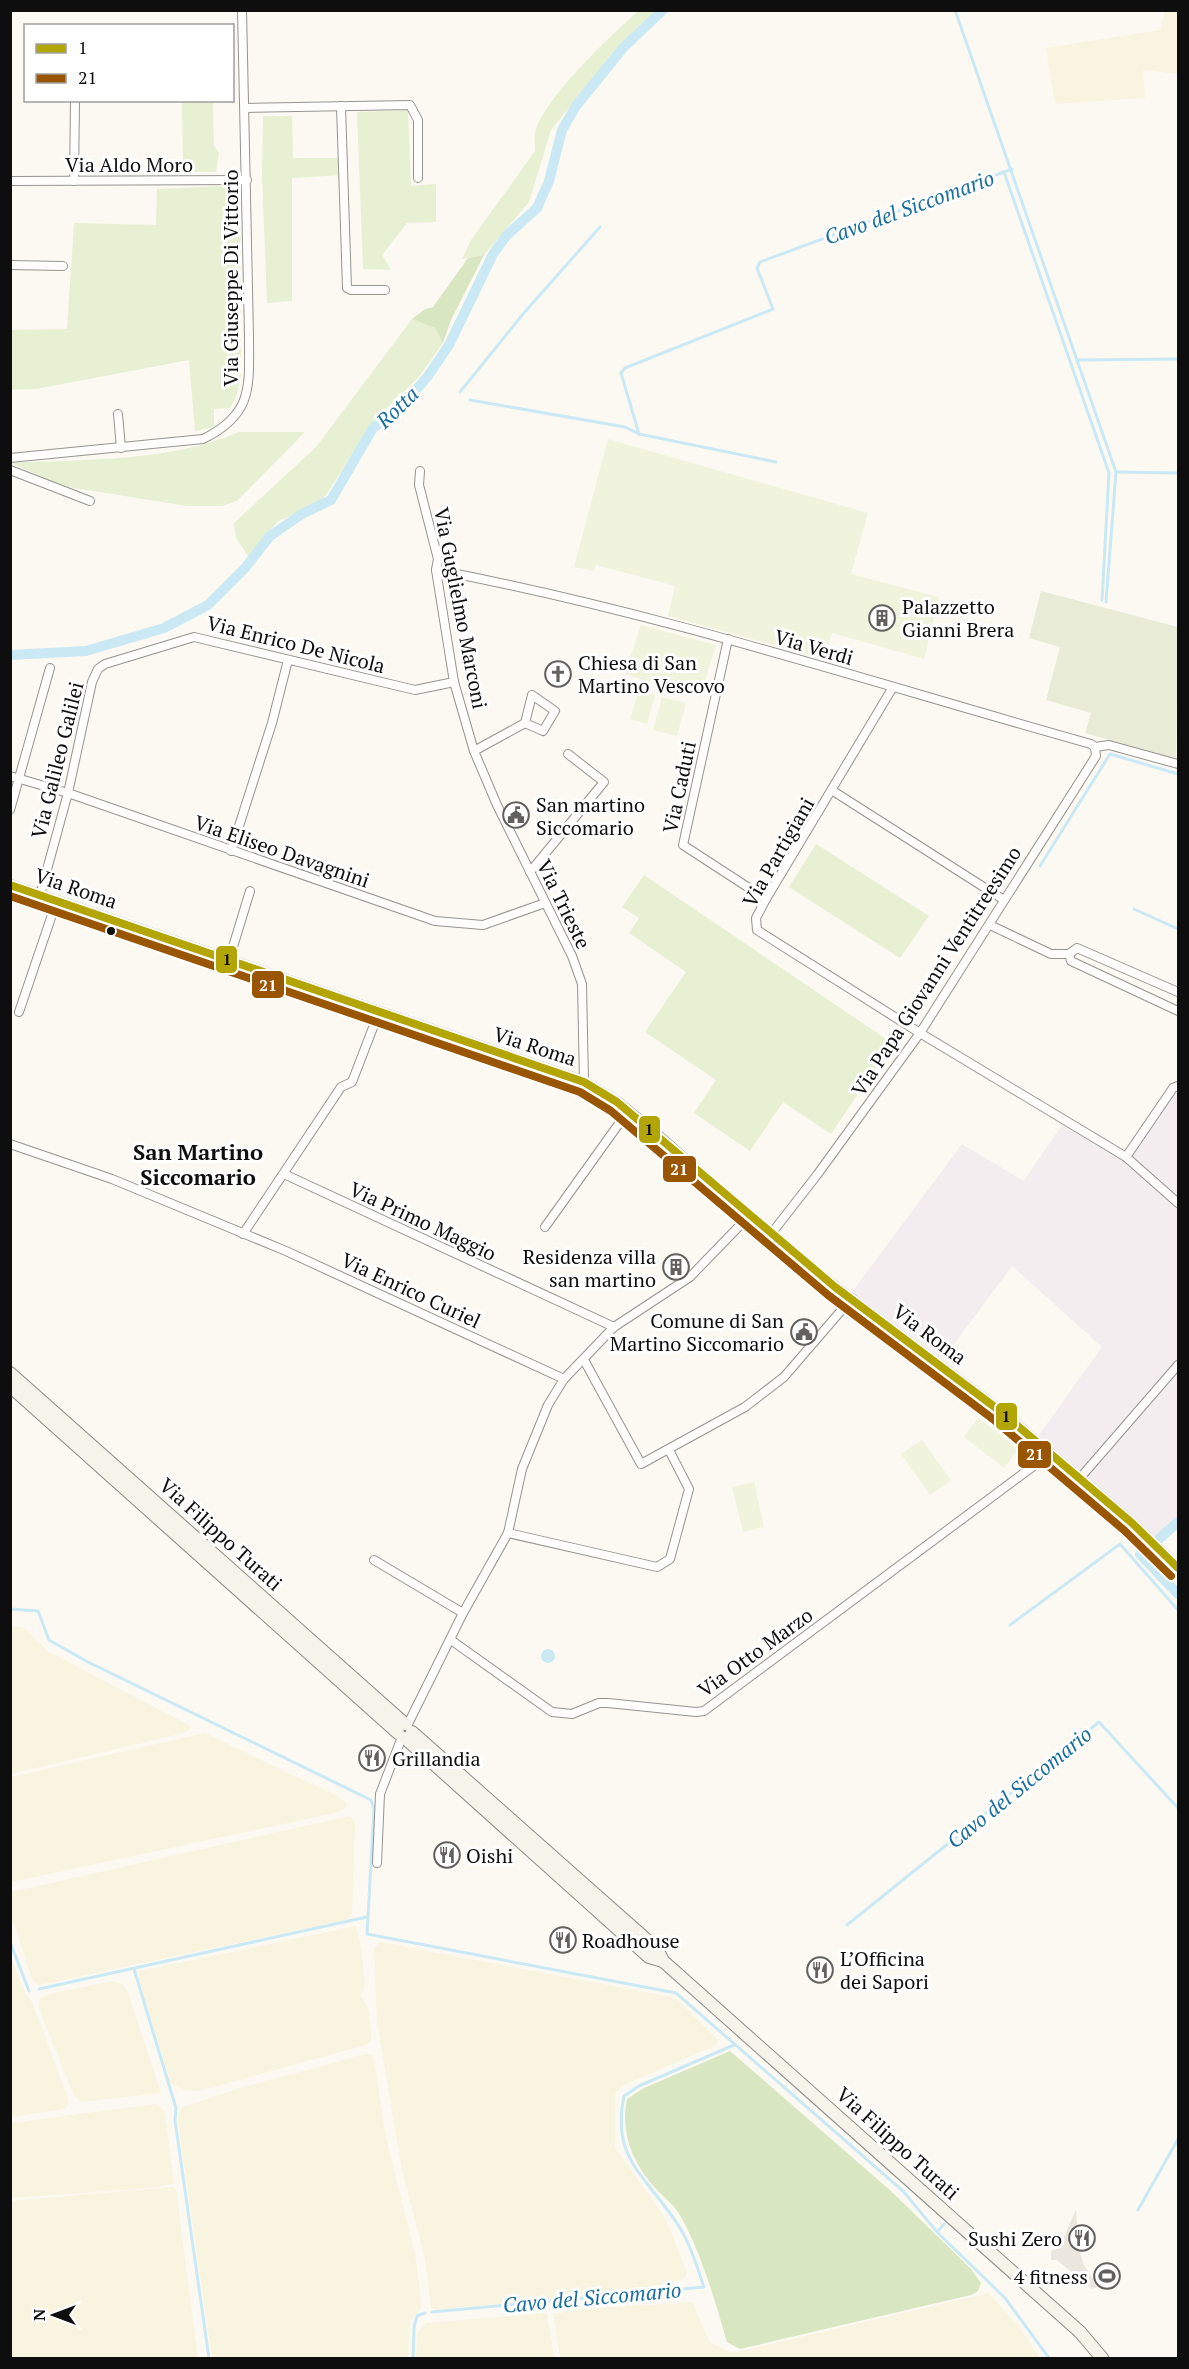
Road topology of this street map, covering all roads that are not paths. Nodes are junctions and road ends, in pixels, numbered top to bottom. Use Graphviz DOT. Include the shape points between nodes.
graph roads {
  1 [pos="242,10"];
  2 [pos="75,102"];
  3 [pos="341,106"];
  4 [pos="245,108"];
  5 [pos="418,178"];
  6 [pos="247,180"];
  7 [pos="10,181"];
  8 [pos="74,181"];
  9 [pos="10,265"];
  10 [pos="63,266"];
  11 [pos="385,290"];
  12 [pos="118,414"];
  13 [pos="122,448"];
  14 [pos="10,458"];
  15 [pos="10,470"];
  16 [pos="420,471"];
  17 [pos="90,501"];
  18 [pos="436,570"];
  19 [pos="728,639"];
  20 [pos="288,660"];
  21 [pos="50,668"];
  22 [pos="98,669"];
  23 [pos="454,682"];
  24 [pos="893,687"];
  25 [pos="525,723"];
  26 [pos="1095,747"];
  27 [pos="474,751"];
  28 [pos="568,754"];
  29 [pos="1179,764"];
  30 [pos="15,777"];
  31 [pos="833,791"];
  32 [pos="68,793"];
  33 [pos="10,810"];
  34 [pos="231,851"];
  35 [pos="530,872"];
  36 [pos="10,885"];
  37 [pos="250,891"];
  38 [pos="40,895"];
  39 [pos="766,899"];
  40 [pos="57,900"];
  41 [pos="1004,900"];
  42 [pos="544,903"];
  43 [pos="990,925"];
  44 [pos="1069,954"];
  45 [pos="229,960"];
  46 [pos="1179,992"];
  47 [pos="1179,1011"];
  48 [pos="19,1012"];
  49 [pos="379,1012"];
  50 [pos="920,1033"];
  51 [pos="584,1082"];
  52 [pos="1179,1086"];
  53 [pos="628,1111"];
  54 [pos="10,1144"];
  55 [pos="1126,1157"];
  56 [pos="284,1174"];
  57 [pos="1179,1203"];
  58 [pos="748,1216"];
  59 [pos="545,1227"];
  60 [pos="243,1234"];
  61 [pos="771,1234"];
  62 [pos="852,1298"];
  63 [pos="614,1327"];
  64 [pos="584,1360"];
  65 [pos="1179,1365"];
  66 [pos="10,1373"];
  67 [pos="564,1379"];
  68 [pos="10,1386"];
  69 [pos="669,1450"];
  70 [pos="1051,1453"];
  71 [pos="1080,1478"];
  72 [pos="508,1533"];
  73 [pos="374,1560"];
  74 [pos="1179,1568"];
  75 [pos="463,1613"];
  76 [pos="450,1640"];
  77 [pos="405,1731"];
  78 [pos="377,1863"];
  79 [pos="1102,2358"];
  1 -- 4 [label="street, Via Giuseppe Di Vittorio"];
  2 -- 8 [label="street"];
  3 -- 4 [label="street"];
  3 -- 5 [label="street" via="410,105 418,120"];
  3 -- 11 [label="street" via="347,288"];
  4 -- 6 [label="street, Via Giuseppe Di Vittorio"];
  6 -- 8 [label="street, Via Aldo Moro"];
  6 -- 13 [label="street, Via Giuseppe Di Vittorio" via="249,388 243,405 225,429 203,439"];
  7 -- 8 [label="street, Via Aldo Moro"];
  9 -- 10 [label="street"];
  12 -- 13 [label="street"];
  13 -- 14 [label="street, Via Giuseppe Di Vittorio"];
  15 -- 17 [label="street"];
  16 -- 18 [label="street, Via Guglielmo Marconi" via="419,485 438,559"];
  18 -- 19 [label="street, Via Verdi" via="570,597"];
  18 -- 23 [label="street, Via Guglielmo Marconi"];
  19 -- 24 [label="street, Via Verdi"];
  19 -- 39 [label="street, Via Caduti" via="683,845"];
  20 -- 22 [label="street, Via Enrico De Nicola" via="194,637 145,650"];
  20 -- 23 [label="street, Via Enrico De Nicola" via="415,690"];
  20 -- 34 [label="street"];
  21 -- 30 [label="street"];
  22 -- 32 [label="street, Via Galileo Galilei"];
  23 -- 27 [label="street, Via Guglielmo Marconi"];
  24 -- 26 [label="street, Via Verdi"];
  24 -- 31 [label="street, Via Partigiani"];
  25 -- 27 [label="street"];
  26 -- 29 [label="street, Via Verdi" via="1109,745"];
  26 -- 41 [label="street, Via Papa Giovanni Ventitreesimo" via="1096,756"];
  27 -- 35 [label="street, Via Trieste"];
  28 -- 35 [label="street" via="604,782"];
  30 -- 32 [label="street, Via Eliseo Davagnini"];
  30 -- 33 [label="street"];
  31 -- 39 [label="street, Via Partigiani"];
  31 -- 41 [label="street"];
  32 -- 34 [label="street, Via Eliseo Davagnini"];
  32 -- 38 [label="street, Via Galileo Galilei"];
  34 -- 42 [label="street, Via Eliseo Davagnini" via="435,921 483,925"];
  35 -- 42 [label="street, Via Trieste"];
  36 -- 38 [label="street, Via Roma"];
  37 -- 45 [label="street"];
  38 -- 40 [label="street, Via Roma"];
  39 -- 50 [label="street, Via Partigiani" via="756,918 757,930"];
  40 -- 45 [label="street, Via Roma"];
  40 -- 48 [label="street"];
  41 -- 43 [label="street, Via Papa Giovanni Ventitreesimo"];
  42 -- 51 [label="street, Via Trieste" via="582,984"];
  43 -- 44 [label="street" via="1051,954"];
  43 -- 50 [label="street, Via Papa Giovanni Ventitreesimo"];
  44 -- 46 [label="street" via="1077,948"];
  44 -- 47 [label="street" via="1071,961"];
  45 -- 49 [label="street, Via Roma"];
  49 -- 51 [label="street, Via Roma"];
  49 -- 56 [label="street" via="352,1082 341,1087"];
  50 -- 55 [label="street"];
  50 -- 61 [label="street, Via Papa Giovanni Ventitreesimo"];
  51 -- 53 [label="street, Via Roma"];
  52 -- 55 [label="street" via="1173,1088"];
  53 -- 58 [label="street, Via Roma"];
  53 -- 59 [label="street"];
  54 -- 60 [label="street, Via Enrico Curiel" via="112,1179"];
  55 -- 57 [label="street"];
  56 -- 60 [label="street"];
  56 -- 63 [label="street, Via Primo Maggio"];
  58 -- 61 [label="street, Via Roma"];
  58 -- 63 [label="street" via="690,1277"];
  60 -- 67 [label="street, Via Enrico Curiel"];
  61 -- 62 [label="street, Via Roma"];
  62 -- 69 [label="street" via="784,1377 745,1407"];
  62 -- 70 [label="street, Via Roma"];
  63 -- 64 [label="street"];
  64 -- 67 [label="street"];
  64 -- 69 [label="street" via="641,1464"];
  65 -- 71 [label="street"];
  66 -- 77 [label="main road, Via Filippo Turati"];
  67 -- 72 [label="street" via="548,1405 522,1469"];
  68 -- 77 [label="main road, Via Filippo Turati"];
  69 -- 72 [label="street" via="689,1489 670,1559 665,1564 657,1567"];
  70 -- 71 [label="street, Via Roma"];
  70 -- 76 [label="street, Via Otto Marzo" via="704,1711 599,1703 572,1714 552,1712"];
  71 -- 74 [label="street, Via Roma"];
  72 -- 75 [label="street"];
  73 -- 75 [label="street"];
  75 -- 76 [label="street"];
  76 -- 77 [label="street"];
  77 -- 78 [label="street" via="380,1794"];
  77 -- 79 [label="main road, Via Filippo Turati" via="649,1957 663,1961 1080,2332"];
}
